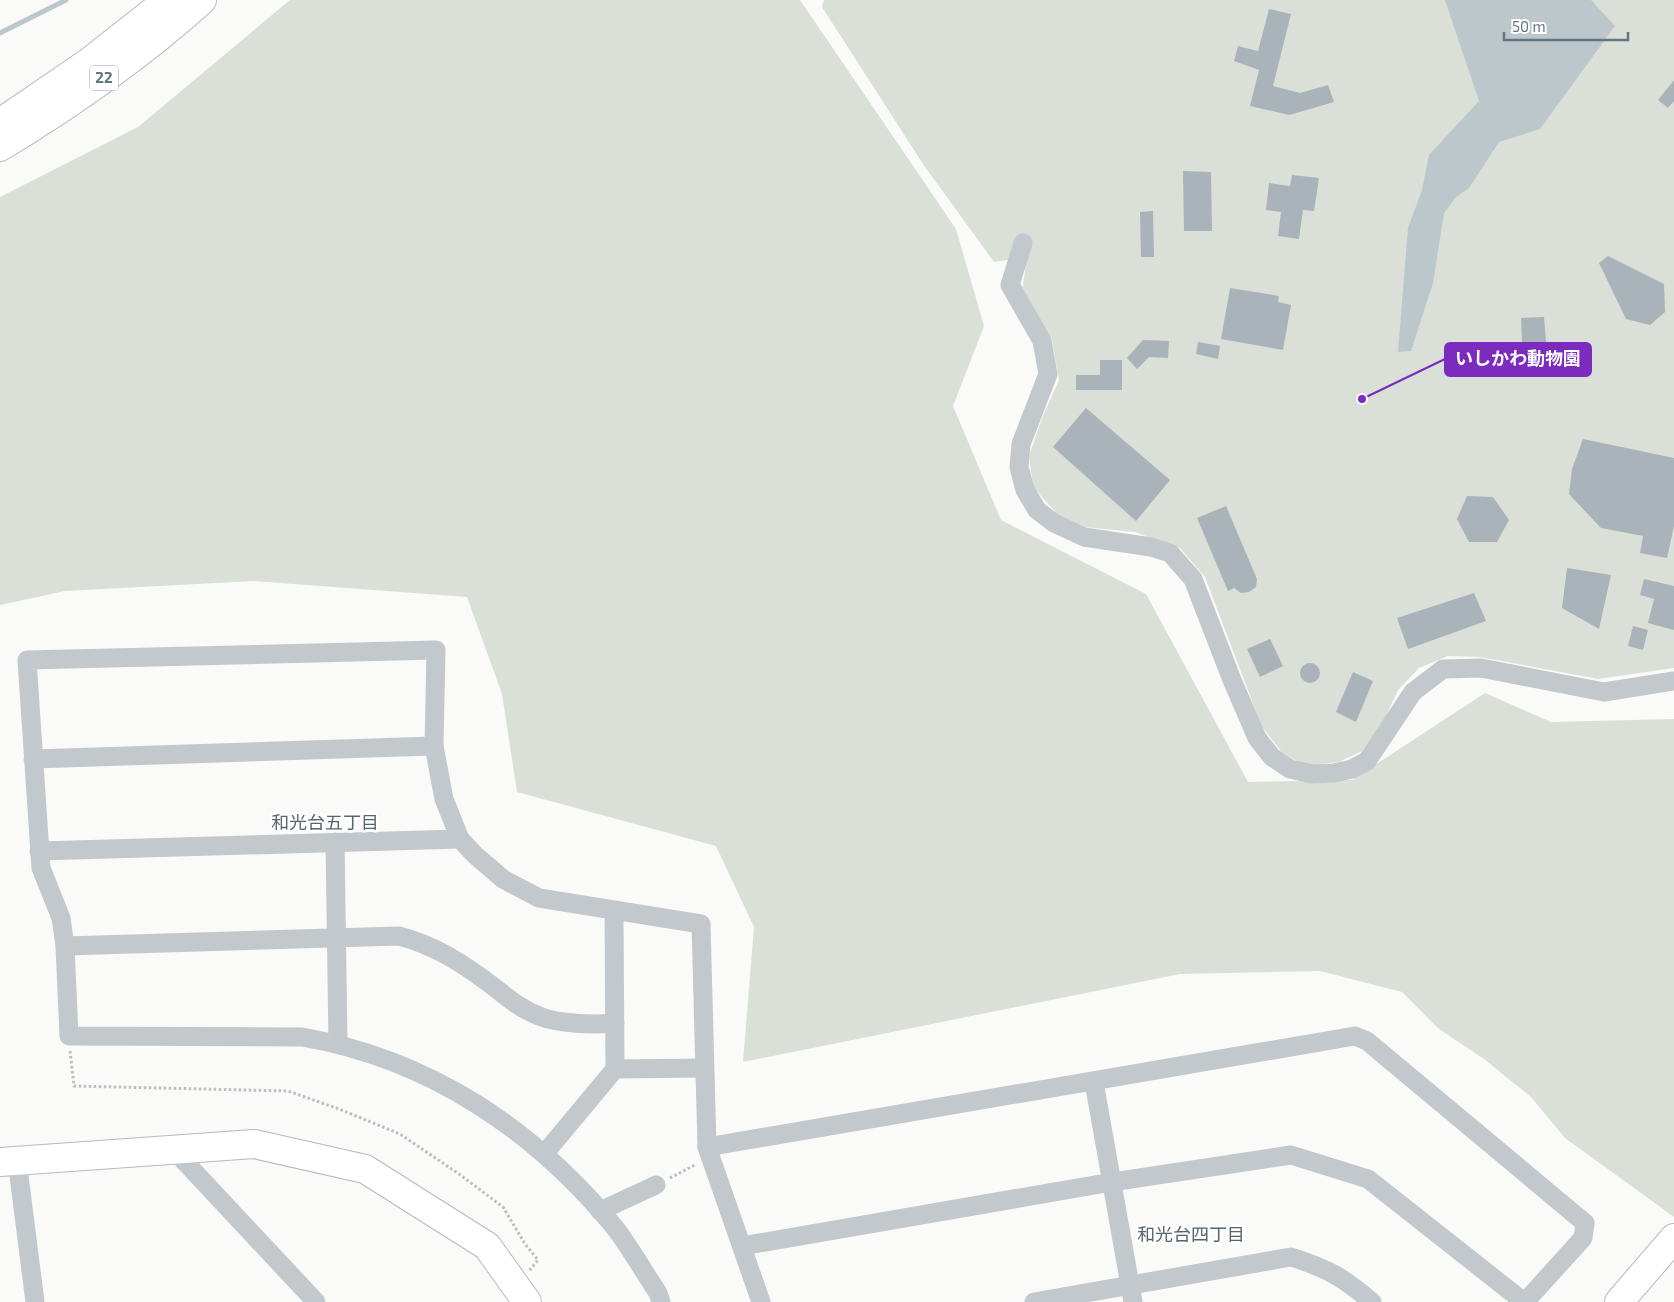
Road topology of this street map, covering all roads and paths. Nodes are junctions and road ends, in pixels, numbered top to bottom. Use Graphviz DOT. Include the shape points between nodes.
graph roads {
  1 [pos="168,0"];
  2 [pos="202,0"];
  3 [pos="0,123"];
  4 [pos="0,147"];
  5 [pos="1023,243"];
  6 [pos="1674,681"];
  7 [pos="434,746"];
  8 [pos="33,759"];
  9 [pos="460,839"];
  10 [pos="335,842"];
  11 [pos="39,851"];
  12 [pos="614,911"];
  13 [pos="337,937"];
  14 [pos="64,946"];
  15 [pos="615,1023"];
  16 [pos="68,1036"];
  17 [pos="338,1043"];
  18 [pos="704,1068"];
  19 [pos="615,1069"];
  20 [pos="1094,1082"];
  21 [pos="172,1148"];
  22 [pos="709,1152"];
  23 [pos="545,1153"];
  24 [pos="9,1161"];
  25 [pos="1112,1182"];
  26 [pos="656,1184"];
  27 [pos="600,1211"];
  28 [pos="1674,1238"];
  29 [pos="742,1246"];
  30 [pos="1131,1293"];
  31 [pos="522,1295"];
  32 [pos="35,1302"];
  33 [pos="316,1302"];
  34 [pos="661,1302"];
  35 [pos="761,1302"];
  36 [pos="1034,1302"];
  37 [pos="1372,1302"];
  38 [pos="1524,1302"];
  39 [pos="1619,1302"];
  1 -- 3 [label="street, 22" via="89,62"];
  2 -- 4 [label="street, 22" via="132,59 53,115"];
  5 -- 6 [label="street" via="1010,285 1042,342 1048,374 1021,444 1019,467 1025,490 1037,510 1054,523 1084,537 1170,553 1193,578 1257,738 1272,757 1290,769 1312,774 1343,771 1367,761 1413,692 1444,669 1481,668 1604,692"];
  7 -- 8 [label="street"];
  7 -- 8 [label="street" via="436,650 26,660"];
  7 -- 9 [label="street" via="444,799"];
  8 -- 11 [label="street"];
  9 -- 10 [label="street"];
  9 -- 12 [label="street" via="503,878 539,898"];
  10 -- 11 [label="street"];
  10 -- 13 [label="street"];
  11 -- 14 [label="street" via="41,868 61,918"];
  12 -- 15 [label="street"];
  12 -- 18 [label="street" via="701,924"];
  13 -- 14 [label="street"];
  13 -- 15 [label="street" via="399,936 422,942 448,954 505,997 539,1016 595,1024"];
  13 -- 17 [label="street"];
  14 -- 16 [label="street"];
  15 -- 19 [label="street"];
  16 -- 17 [label="street" via="302,1037"];
  16 -- 31 [label="path" via="74,1086 288,1091 400,1134 503,1206 538,1260"];
  17 -- 23 [label="street" via="454,1089"];
  18 -- 19 [label="street"];
  18 -- 22 [label="street"];
  19 -- 23 [label="street"];
  20 -- 22 [label="street"];
  20 -- 25 [label="street"];
  20 -- 38 [label="street" via="1355,1036 1367,1041 1585,1223 1583,1238"];
  21 -- 24 [label="street"];
  21 -- 31 [label="street" via="254,1144 365,1169 487,1246"];
  21 -- 33 [label="street"];
  22 -- 26 [label="path"];
  22 -- 29 [label="street"];
  23 -- 27 [label="street"];
  24 -- 32 [label="street"];
  25 -- 29 [label="street"];
  25 -- 30 [label="street"];
  25 -- 38 [label="street" via="1291,1155 1368,1178"];
  26 -- 27 [label="street"];
  27 -- 34 [label="street" via="617,1231"];
  28 -- 39 [label="street"];
  29 -- 35 [label="street"];
  30 -- 36 [label="street"];
  30 -- 37 [label="street" via="1292,1257 1323,1267"];
}
